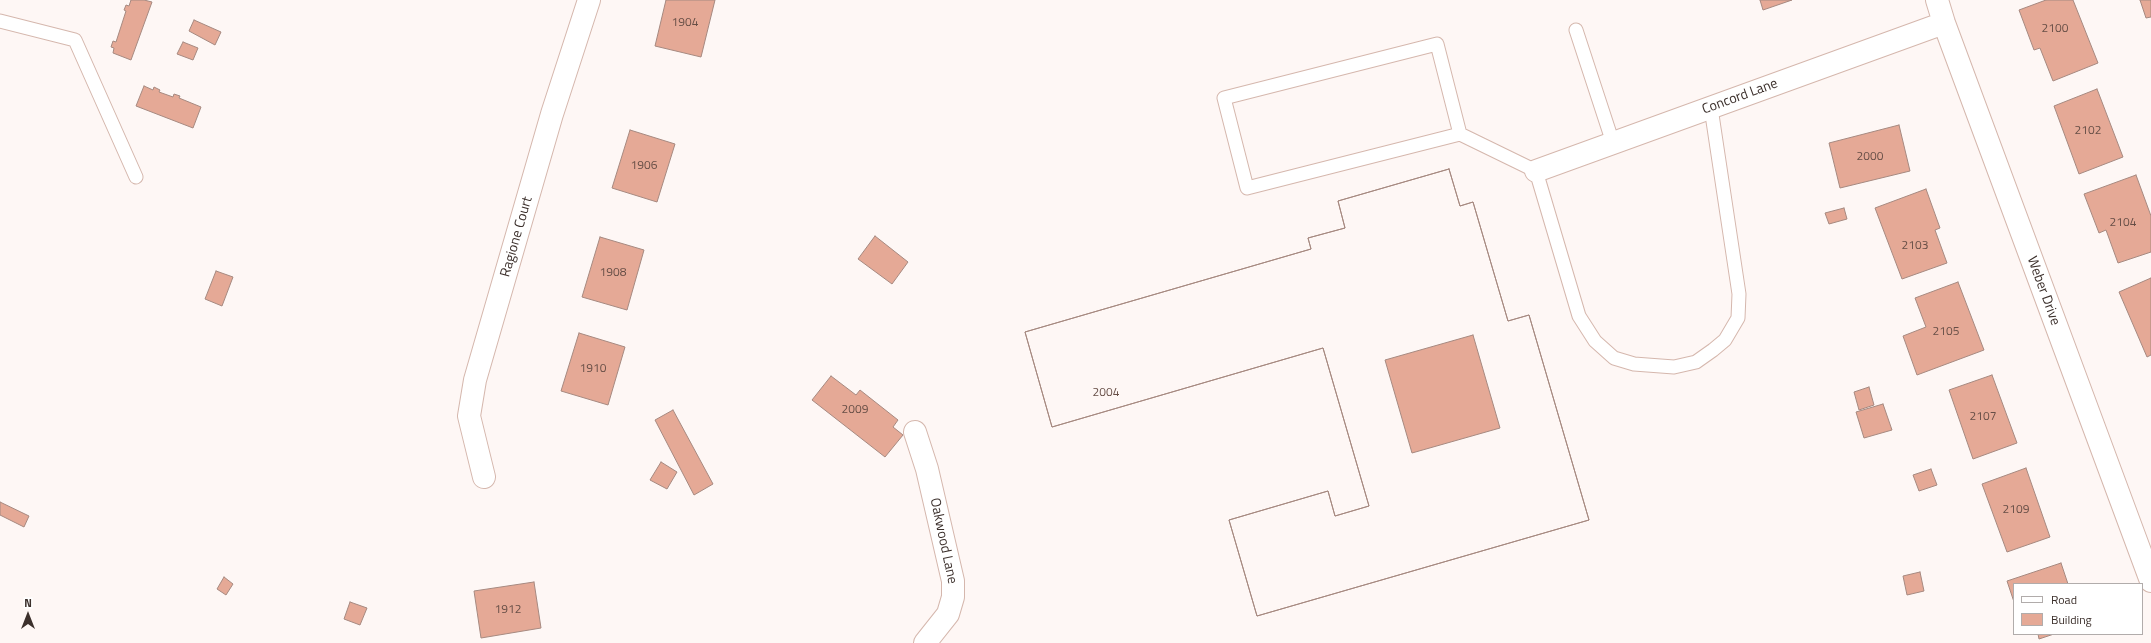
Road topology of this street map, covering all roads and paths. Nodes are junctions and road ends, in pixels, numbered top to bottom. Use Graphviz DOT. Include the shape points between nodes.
graph roads {
  1 [pos="589,0"];
  2 [pos="1937,0"];
  3 [pos="0,21"];
  4 [pos="1944,23"];
  5 [pos="1576,30"];
  6 [pos="1711,108"];
  7 [pos="1460,134"];
  8 [pos="1613,143"];
  9 [pos="1536,171"];
  10 [pos="136,177"];
  11 [pos="915,432"];
  12 [pos="484,477"];
  13 [pos="2151,581"];
  14 [pos="925,643"];
  1 -- 12 [label="street, Ragione Court" via="552,114 475,380 469,416"];
  2 -- 4 [label="street, Weber Drive"];
  3 -- 10 [label="lane" via="75,40"];
  4 -- 6 [label="street, Concord Lane"];
  4 -- 13 [label="street, Weber Drive"];
  5 -- 8 [label="lane"];
  6 -- 8 [label="street, Concord Lane"];
  6 -- 9 [label="lane" via="1739,294 1738,318 1725,340 1696,362 1674,367 1634,364 1614,358 1595,341 1579,316"];
  7 -- 7 [label="lane" via="1247,188 1224,98 1437,44"];
  7 -- 9 [label="lane"];
  8 -- 9 [label="street, Concord Lane"];
  11 -- 14 [label="street, Oakwood Lane" via="927,469 953,581 953,597 948,614"];
}
